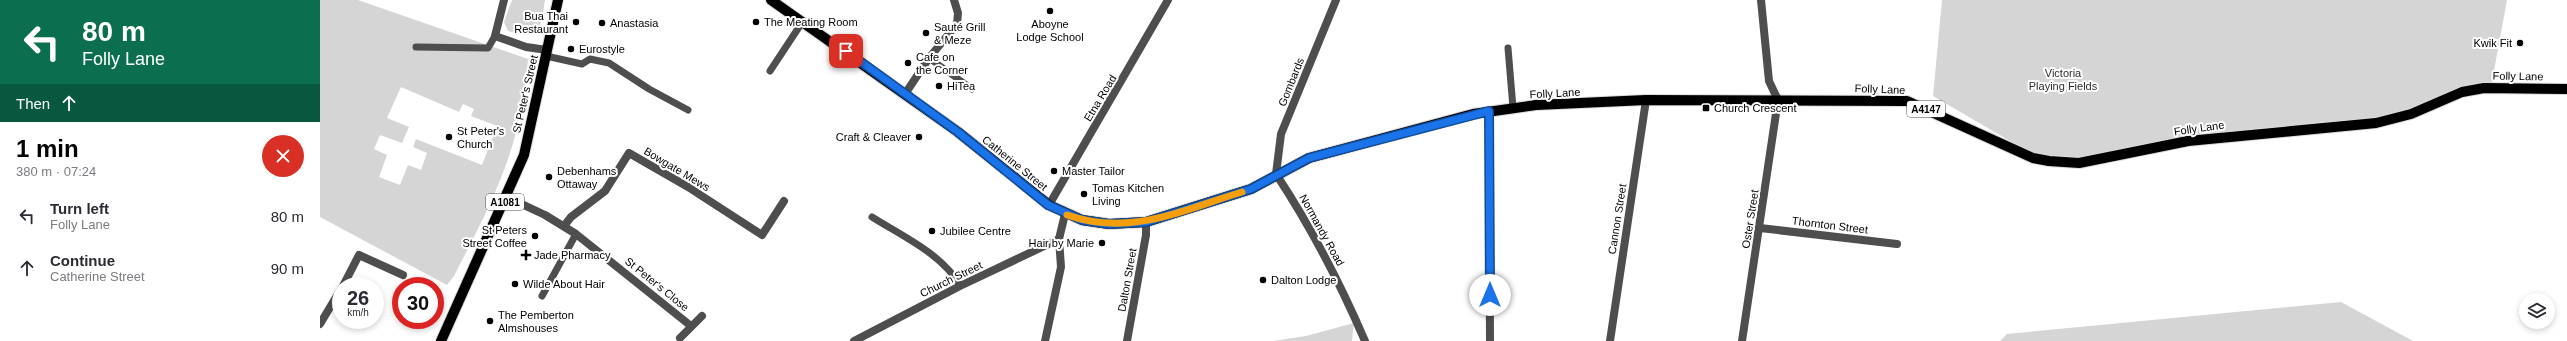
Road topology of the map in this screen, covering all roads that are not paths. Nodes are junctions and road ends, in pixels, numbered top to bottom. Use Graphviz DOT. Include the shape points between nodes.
graph roads {
  1 [pos="504,0"];
  2 [pos="558,0"];
  3 [pos="771,0"];
  4 [pos="954,0"];
  5 [pos="1168,0"];
  6 [pos="1336,0"];
  7 [pos="1761,0"];
  8 [pos="803,21"];
  9 [pos="495,36"];
  10 [pos="416,47"];
  11 [pos="1508,48"];
  12 [pos="547,53"];
  13 [pos="930,58"];
  14 [pos="770,71"];
  15 [pos="972,89"];
  16 [pos="2567,89"];
  17 [pos="905,94"];
  18 [pos="1646,100"];
  19 [pos="1778,100"];
  20 [pos="1513,108"];
  21 [pos="688,110"];
  22 [pos="1489,111"];
  23 [pos="1276,174"];
  24 [pos="507,197"];
  25 [pos="784,201"];
  26 [pos="1048,205"];
  27 [pos="1065,214"];
  28 [pos="872,217"];
  29 [pos="1146,222"];
  30 [pos="564,226"];
  31 [pos="1760,228"];
  32 [pos="576,234"];
  33 [pos="1059,239"];
  34 [pos="1897,244"];
  35 [pos="403,275"];
  36 [pos="348,277"];
  37 [pos="960,286"];
  38 [pos="542,296"];
  39 [pos="332,304"];
  40 [pos="702,316"];
  41 [pos="320,324"];
  42 [pos="691,326"];
  43 [pos="680,338"];
  44 [pos="441,341"];
  45 [pos="854,341"];
  46 [pos="1046,341"];
  47 [pos="1127,341"];
  48 [pos="1365,341"];
  49 [pos="1490,341"];
  50 [pos="1610,341"];
  51 [pos="1742,341"];
  1 -- 9 [label="street"];
  2 -- 12 [label="main road, St Peter's Street / A1081"];
  3 -- 8 [label="main road, Catherine Street / A4147"];
  4 -- 13 [label="street" via="958,9 957,24"];
  5 -- 26 [label="street, Etna Road"];
  6 -- 23 [label="street, Gombards" via="1281,134"];
  7 -- 19 [label="street" via="1769,81"];
  8 -- 14 [label="lane"];
  8 -- 17 [label="main road, Catherine Street / A4147"];
  9 -- 10 [label="lane" via="488,48"];
  9 -- 12 [label="street, St Peter's Street"];
  11 -- 20 [label="lane"];
  12 -- 21 [label="lane" via="582,64 590,59 609,63"];
  12 -- 24 [label="main road, St Peter's Street / A1081" via="524,155"];
  13 -- 15 [label="lane"];
  13 -- 17 [label="street"];
  16 -- 19 [label="main road, Folly Lane / A4147" via="2484,88 2462,92 2411,114 2376,123 2188,141 2072,163 2033,158 1906,101"];
  17 -- 26 [label="main road, Catherine Street / A4147" via="958,132"];
  18 -- 19 [label="main road, Folly Lane / A4147"];
  18 -- 20 [label="main road, Folly Lane / A4147"];
  18 -- 50 [label="street, Cannon Street"];
  19 -- 31 [label="street, Oster Street"];
  20 -- 22 [label="main road, Folly Lane / A4147"];
  22 -- 23 [label="main road, Folly Lane / A4147" via="1309,158"];
  22 -- 49 [label="street"];
  23 -- 29 [label="main road, Catherine Street / A4147" via="1251,189"];
  23 -- 48 [label="street, Normandy Road" via="1331,267"];
  24 -- 30 [label="street, St Peter's Close"];
  24 -- 44 [label="main road, St Peter's Street / A1081"];
  25 -- 30 [label="street, Bowgate Mews" via="762,235 688,187 629,153 605,191 571,217"];
  26 -- 27 [label="main road, Catherine Street / A4147"];
  27 -- 29 [label="main road, Catherine Street / A4147" via="1082,220 1109,224"];
  27 -- 33 [label="street"];
  28 -- 37 [label="lane" via="938,260 955,276"];
  29 -- 47 [label="street, Dalton Street" via="1146,235"];
  30 -- 32 [label="street, St Peter's Close"];
  31 -- 34 [label="street, Thornton Street"];
  31 -- 51 [label="street, Oster Street"];
  32 -- 38 [label="lane"];
  32 -- 42 [label="street, St Peter's Close"];
  33 -- 37 [label="street, Church Street"];
  33 -- 46 [label="street" via="1061,266"];
  35 -- 36 [label="street" via="359,255"];
  37 -- 45 [label="street, Church Street"];
  39 -- 41 [label="street"];
  40 -- 42 [label="street, St Peter's Close"];
  42 -- 43 [label="street, St Peter's Close"];
}
